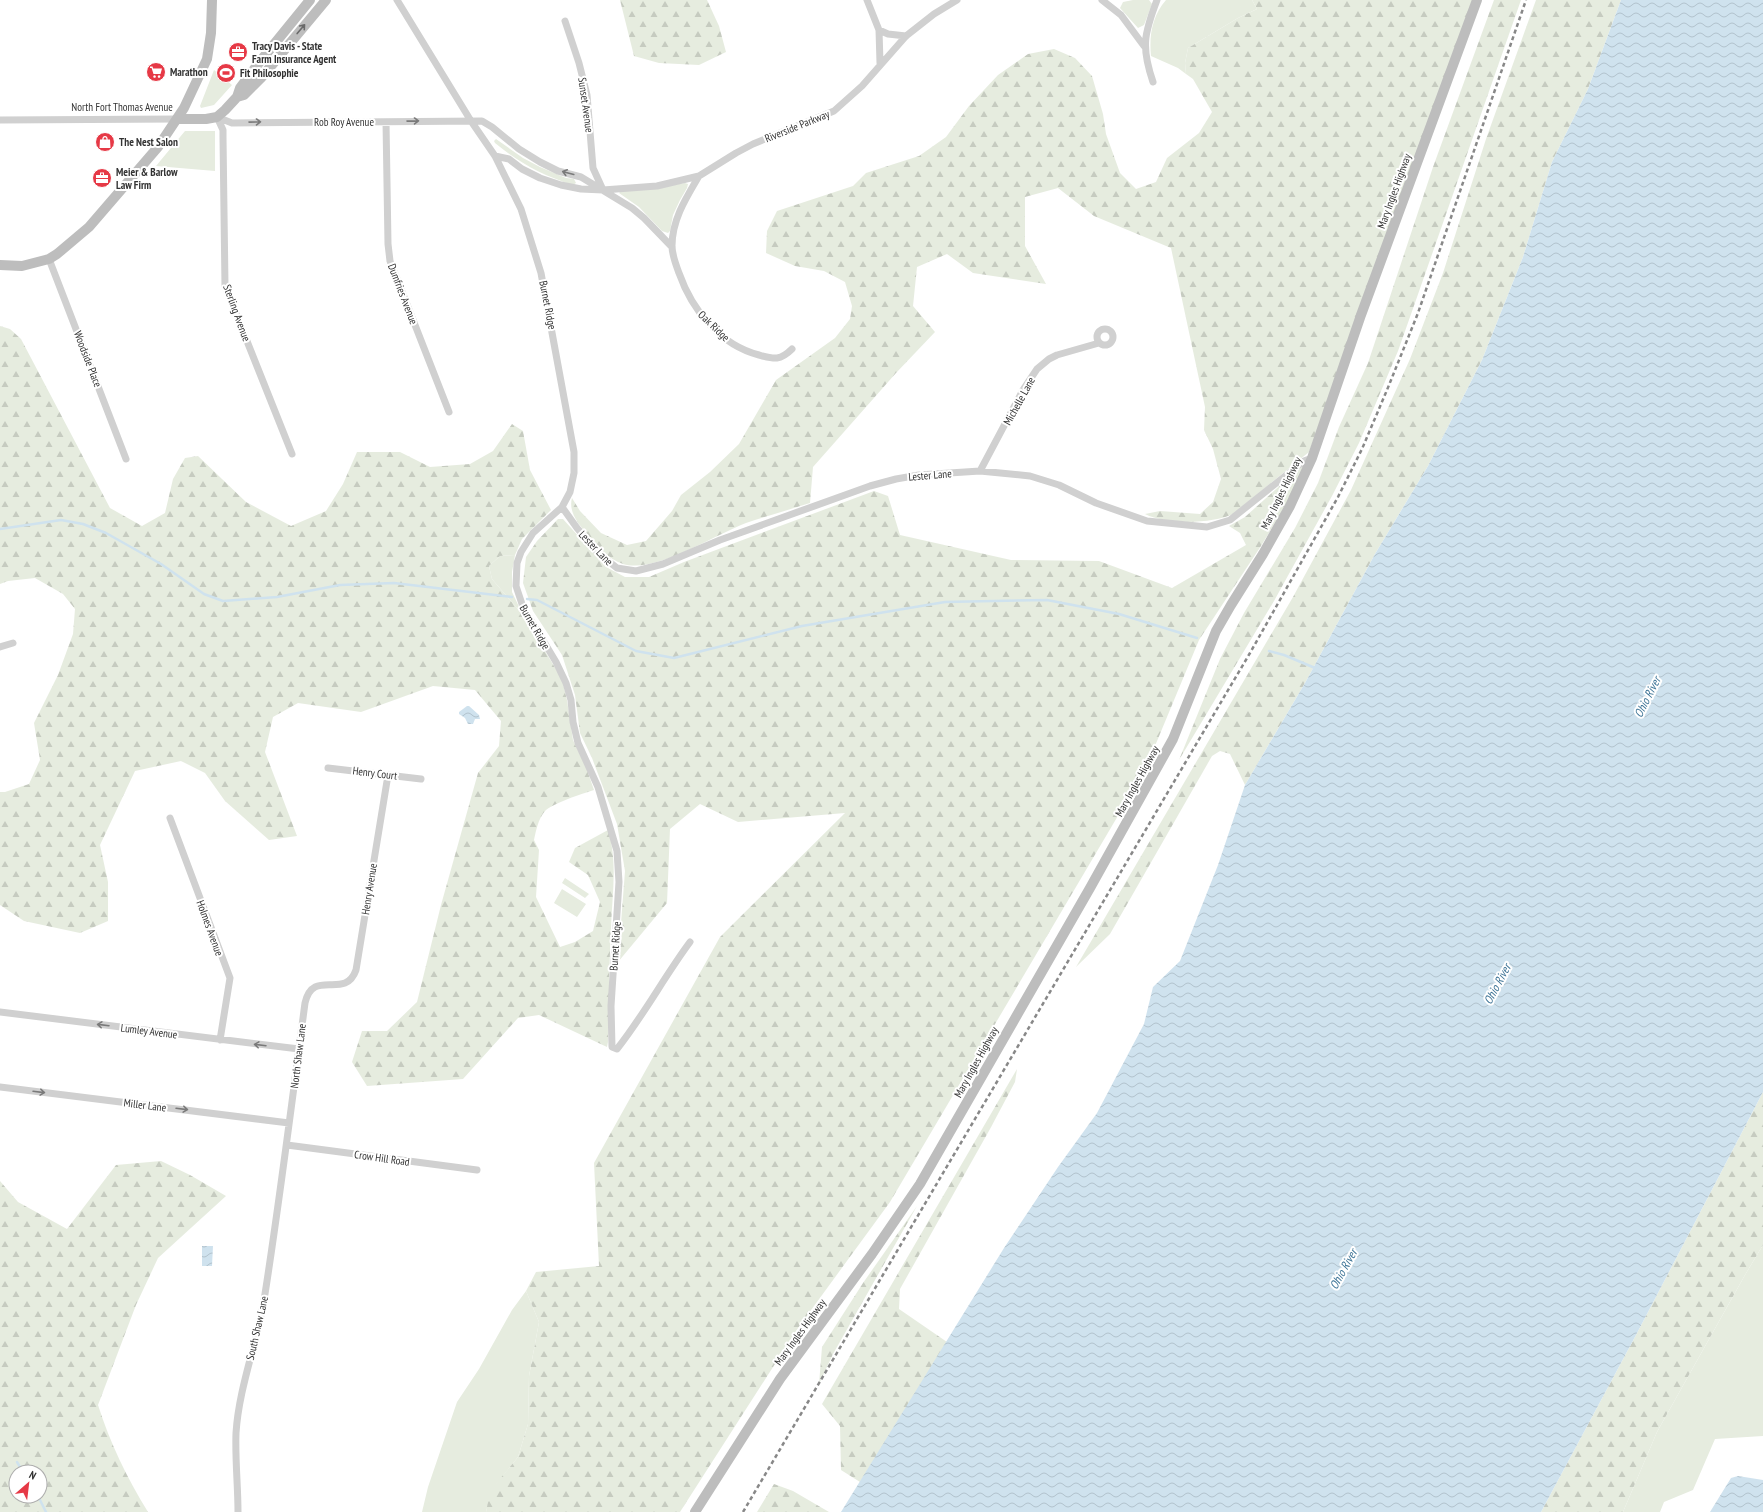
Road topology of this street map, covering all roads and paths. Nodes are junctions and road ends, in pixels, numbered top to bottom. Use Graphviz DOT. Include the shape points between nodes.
graph roads {
  1 [pos="212,0"];
  2 [pos="310,0"];
  3 [pos="326,0"];
  4 [pos="398,0"];
  5 [pos="867,0"];
  6 [pos="957,0"];
  7 [pos="1102,0"];
  8 [pos="1157,0"];
  9 [pos="1477,0"];
  10 [pos="565,21"];
  11 [pos="879,30"];
  12 [pos="906,36"];
  13 [pos="1144,46"];
  14 [pos="880,63"];
  15 [pos="1153,82"];
  16 [pos="237,97"];
  17 [pos="217,117"];
  18 [pos="178,119"];
  19 [pos="0,120"];
  20 [pos="471,121"];
  21 [pos="386,122"];
  22 [pos="495,156"];
  23 [pos="699,176"];
  24 [pos="603,190"];
  25 [pos="672,247"];
  26 [pos="49,259"];
  27 [pos="0,265"];
  28 [pos="1099,343"];
  29 [pos="792,348"];
  30 [pos="449,412"];
  31 [pos="292,454"];
  32 [pos="1312,458"];
  33 [pos="126,459"];
  34 [pos="980,471"];
  35 [pos="562,507"];
  36 [pos="13,643"];
  37 [pos="0,647"];
  38 [pos="328,768"];
  39 [pos="388,775"];
  40 [pos="421,779"];
  41 [pos="170,818"];
  42 [pos="690,942"];
  43 [pos="330,984"];
  44 [pos="0,1012"];
  45 [pos="220,1040"];
  46 [pos="299,1049"];
  47 [pos="0,1087"];
  48 [pos="289,1123"];
  49 [pos="287,1145"];
  50 [pos="477,1170"];
  51 [pos="238,1512"];
  52 [pos="695,1512"];
  1 -- 18 [label="street" via="207,59"];
  2 -- 16 [label="street" via="258,64 240,88"];
  16 -- 3 [label="street, one-way" via="244,95 261,78"];
  4 -- 20 [label="street, Burnet Ridge"];
  5 -- 11 [label="street"];
  6 -- 12 [label="street, Riverside Parkway"];
  7 -- 13 [label="street" via="1121,15"];
  8 -- 13 [label="street"];
  9 -- 32 [label="street, Mary Ingles Highway"];
  10 -- 24 [label="street, Sunset Avenue" via="587,95 593,168"];
  11 -- 12 [label="street"];
  11 -- 14 [label="street"];
  12 -- 14 [label="street, Riverside Parkway"];
  13 -- 15 [label="street"];
  14 -- 23 [label="street, Riverside Parkway" via="862,86 834,110 753,144"];
  16 -- 17 [label="street"];
  17 -- 18 [label="street, North Fort Thomas Avenue"];
  17 -- 21 [label="street, Rob Roy Avenue, one-way" via="232,123"];
  17 -- 31 [label="street, Sterling Avenue" via="223,143 225,286"];
  18 -- 19 [label="street, North Fort Thomas Avenue"];
  18 -- 26 [label="street" via="143,166 89,228"];
  21 -- 20 [label="street, Rob Roy Avenue, one-way"];
  20 -- 22 [label="street, Burnet Ridge"];
  24 -- 20 [label="street, one-way" via="581,177 540,162 482,121"];
  21 -- 30 [label="street, Dumfries Avenue" via="390,261"];
  22 -- 24 [label="street, Riverside Parkway" via="509,159 522,169 561,186"];
  22 -- 35 [label="street, Burnet Ridge" via="521,209 542,273 574,452 574,473 570,492"];
  23 -- 24 [label="street, Riverside Parkway" via="657,186"];
  23 -- 25 [label="street, Oak Ridge" via="679,213"];
  24 -- 25 [label="street" via="641,215"];
  25 -- 29 [label="street, Oak Ridge" via="677,268 691,302 721,335 747,351 769,358 777,359 786,355"];
  26 -- 27 [label="street" via="22,266"];
  26 -- 33 [label="street, Woodside Place"];
  28 -- 34 [label="street, Michelle Lane" via="1057,355 1038,369 1023,390"];
  32 -- 34 [label="street, Lester Lane" via="1304,460 1230,520 1201,527 1147,522 1096,503 1041,478"];
  32 -- 52 [label="street, Mary Ingles Highway" via="1266,550 1216,631 1182,720 1157,769 920,1184 868,1260 780,1379"];
  34 -- 35 [label="street, Lester Lane" via="919,475 887,481 720,540 663,564 636,571 618,568 598,553"];
  35 -- 42 [label="street, Burnet Ridge" via="533,533 521,552 517,564 516,586 523,607 566,684 578,743 598,787 617,850 619,882 611,1006 612,1047 617,1049 634,1027 669,970"];
  36 -- 37 [label="street"];
  38 -- 39 [label="street, Henry Court"];
  39 -- 40 [label="street, Henry Court"];
  39 -- 43 [label="street, Henry Avenue" via="356,970 354,977 343,985"];
  41 -- 45 [label="street, Holmes Avenue" via="230,978"];
  43 -- 46 [label="street, North Shaw Lane" via="320,984 311,988 306,995"];
  45 -- 44 [label="street, Lumley Avenue, one-way"];
  46 -- 45 [label="street, Lumley Avenue, one-way"];
  46 -- 48 [label="street, North Shaw Lane"];
  47 -- 48 [label="street, Miller Lane, one-way"];
  48 -- 49 [label="street, North Shaw Lane"];
  49 -- 50 [label="street, Crow Hill Road"];
  49 -- 51 [label="street, South Shaw Lane" via="262,1315 243,1386 236,1433"];
}
